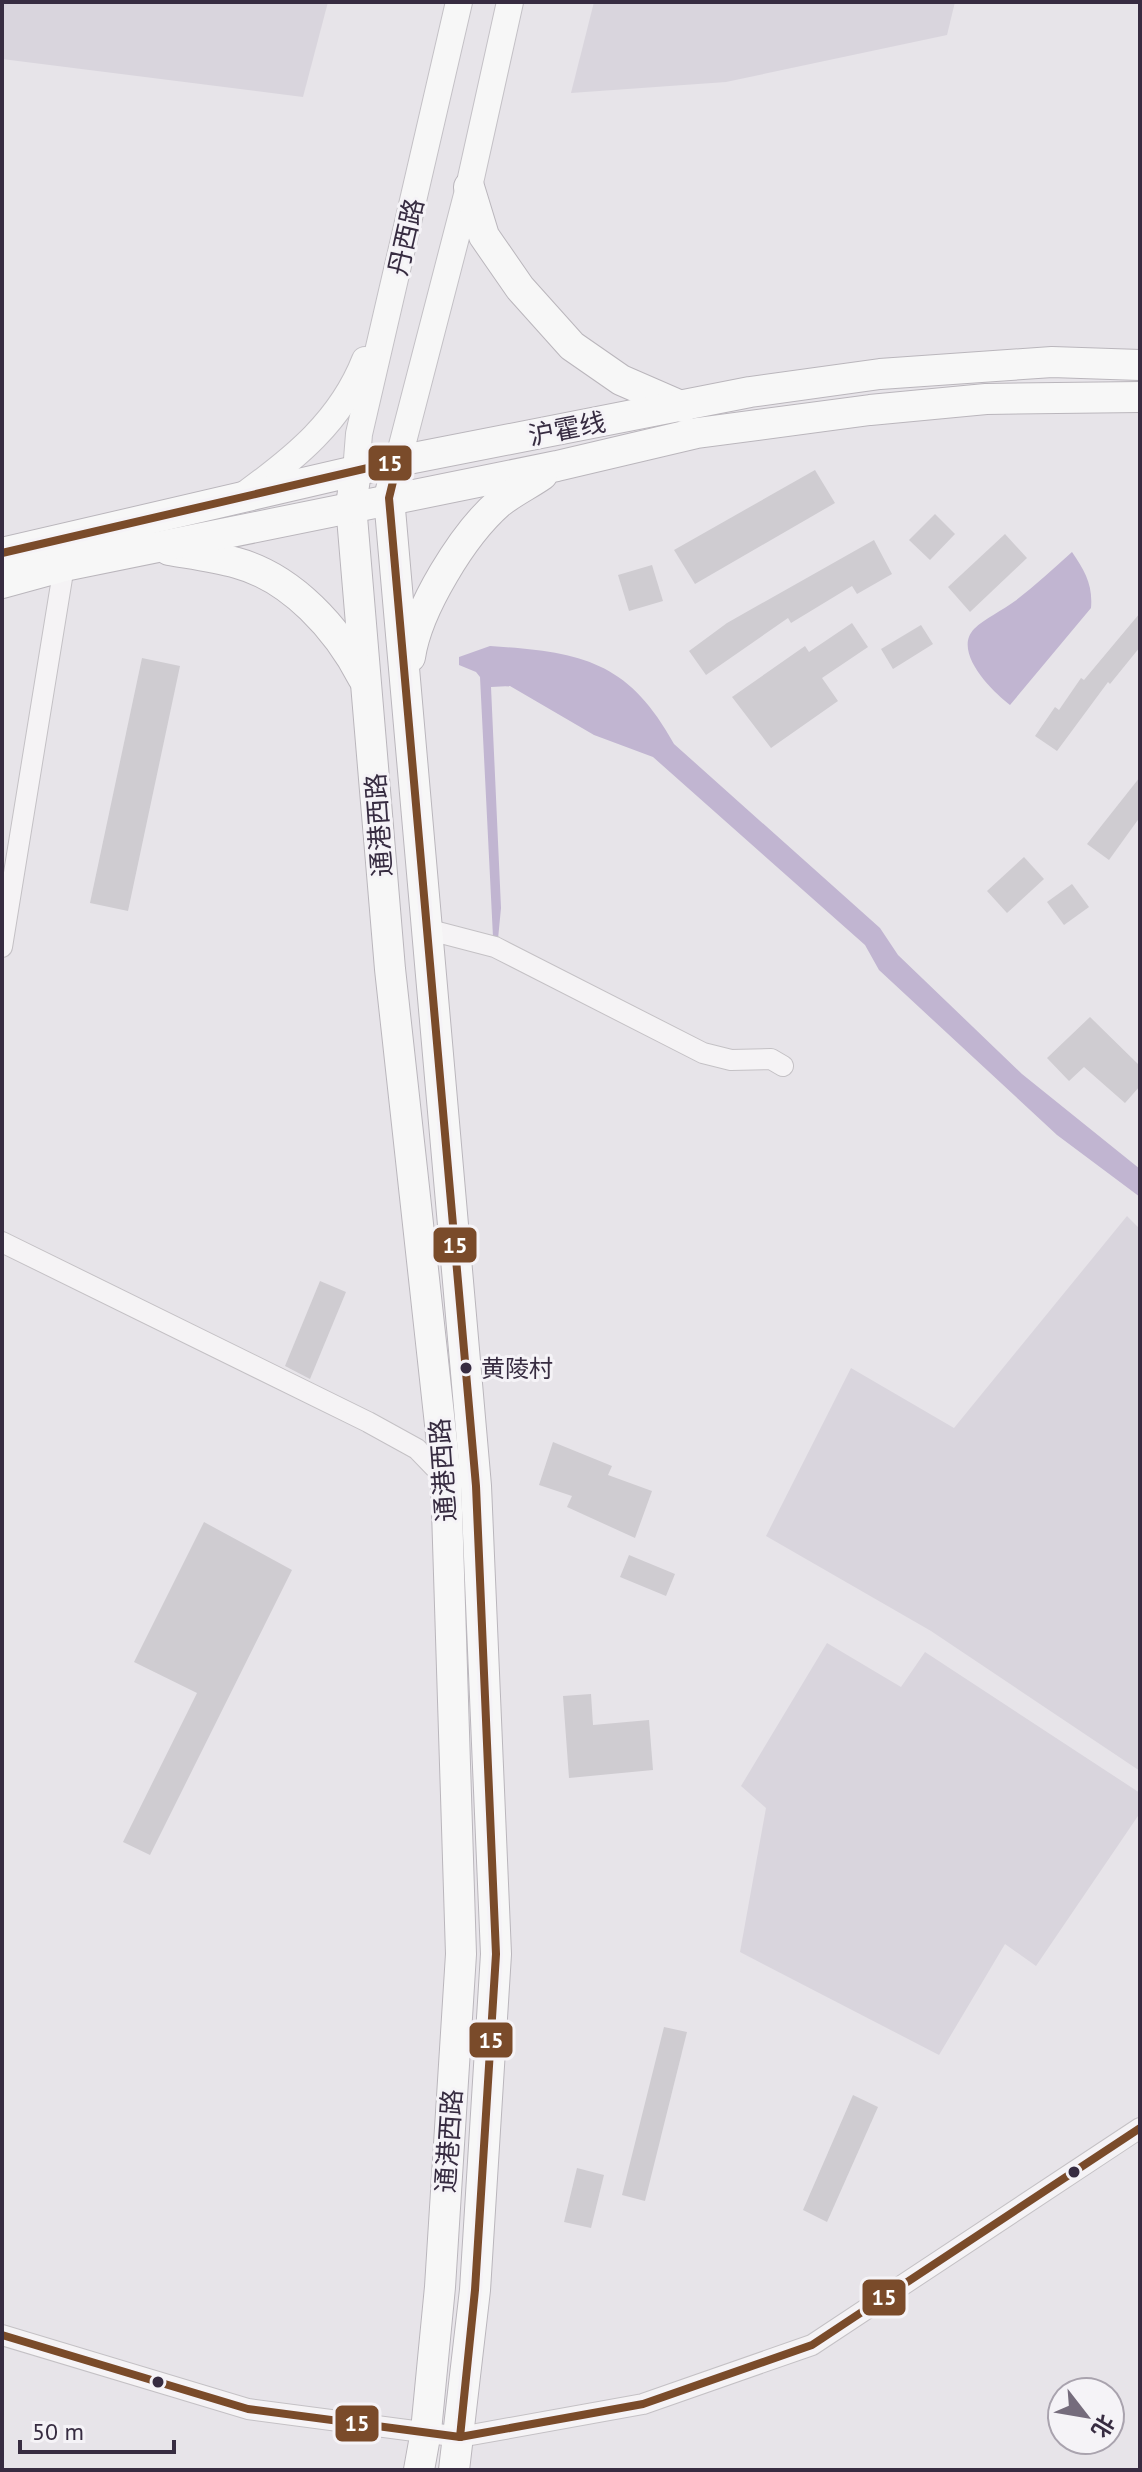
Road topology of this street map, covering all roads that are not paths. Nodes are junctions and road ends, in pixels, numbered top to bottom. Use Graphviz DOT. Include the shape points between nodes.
graph roads {
  1 [pos="459,2"];
  2 [pos="510,2"];
  3 [pos="469,187"];
  4 [pos="397,278"];
  5 [pos="1140,365"];
  6 [pos="1140,397"];
  7 [pos="683,407"];
  8 [pos="398,461"];
  9 [pos="557,466"];
  10 [pos="356,472"];
  11 [pos="389,498"];
  12 [pos="236,501"];
  13 [pos="351,505"];
  14 [pos="156,548"];
  15 [pos="2,553"];
  16 [pos="64,566"];
  17 [pos="2,583"];
  18 [pos="369,691"];
  19 [pos="405,691"];
  20 [pos="426,929"];
  21 [pos="2,947"];
  22 [pos="783,1066"];
  23 [pos="2,1242"];
  24 [pos="446,1479"];
  25 [pos="1140,2128"];
  26 [pos="2,2335"];
  27 [pos="426,2431"];
  28 [pos="460,2437"];
  29 [pos="419,2470"];
  30 [pos="454,2470"];
  1 -- 4 [label="main road, 丹西路"];
  2 -- 3 [label="main road, 丹西路"];
  3 -- 7 [label="highway" via="484,236 520,288 572,346 621,380"];
  3 -- 8 [label="main road, 丹西路"];
  4 -- 10 [label="main road, 丹西路" via="359,434"];
  4 -- 12 [label="main road" via="354,386 315,439"];
  5 -- 7 [label="highway, 沪霍线" via="1052,362 880,374"];
  6 -- 9 [label="highway, 沪霍线" via="986,399 870,410 697,433"];
  7 -- 8 [label="highway, 沪霍线"];
  8 -- 10 [label="highway, 沪霍线"];
  8 -- 11 [label="highway, 通港西路"];
  9 -- 11 [label="highway, 沪霍线"];
  9 -- 19 [label="highway" via="501,502 460,551 420,622"];
  10 -- 12 [label="highway, 沪霍线"];
  10 -- 13 [label="highway, 通港西路"];
  11 -- 13 [label="highway, 沪霍线"];
  11 -- 19 [label="highway, 通港西路"];
  12 -- 15 [label="highway, 沪霍线"];
  13 -- 14 [label="highway, 沪霍线"];
  13 -- 18 [label="highway, 通港西路"];
  14 -- 16 [label="highway, 沪霍线"];
  14 -- 18 [label="highway" via="240,563 300,598 347,647"];
  16 -- 17 [label="highway, 沪霍线"];
  16 -- 21 [label="street"];
  18 -- 24 [label="highway, 通港西路" via="390,969"];
  19 -- 20 [label="highway, 通港西路"];
  20 -- 22 [label="street" via="495,947 703,1053 731,1060 771,1059"];
  20 -- 28 [label="highway, 通港西路" via="476,1486 496,1954 475,2290"];
  23 -- 24 [label="street" via="368,1422 417,1449"];
  24 -- 27 [label="highway, 通港西路" via="461,1954"];
  25 -- 28 [label="street" via="812,2345 643,2404"];
  26 -- 27 [label="street" via="248,2409"];
  27 -- 28 [label="street"];
  27 -- 29 [label="highway, 通港西路"];
  28 -- 30 [label="highway, 通港西路"];
}
